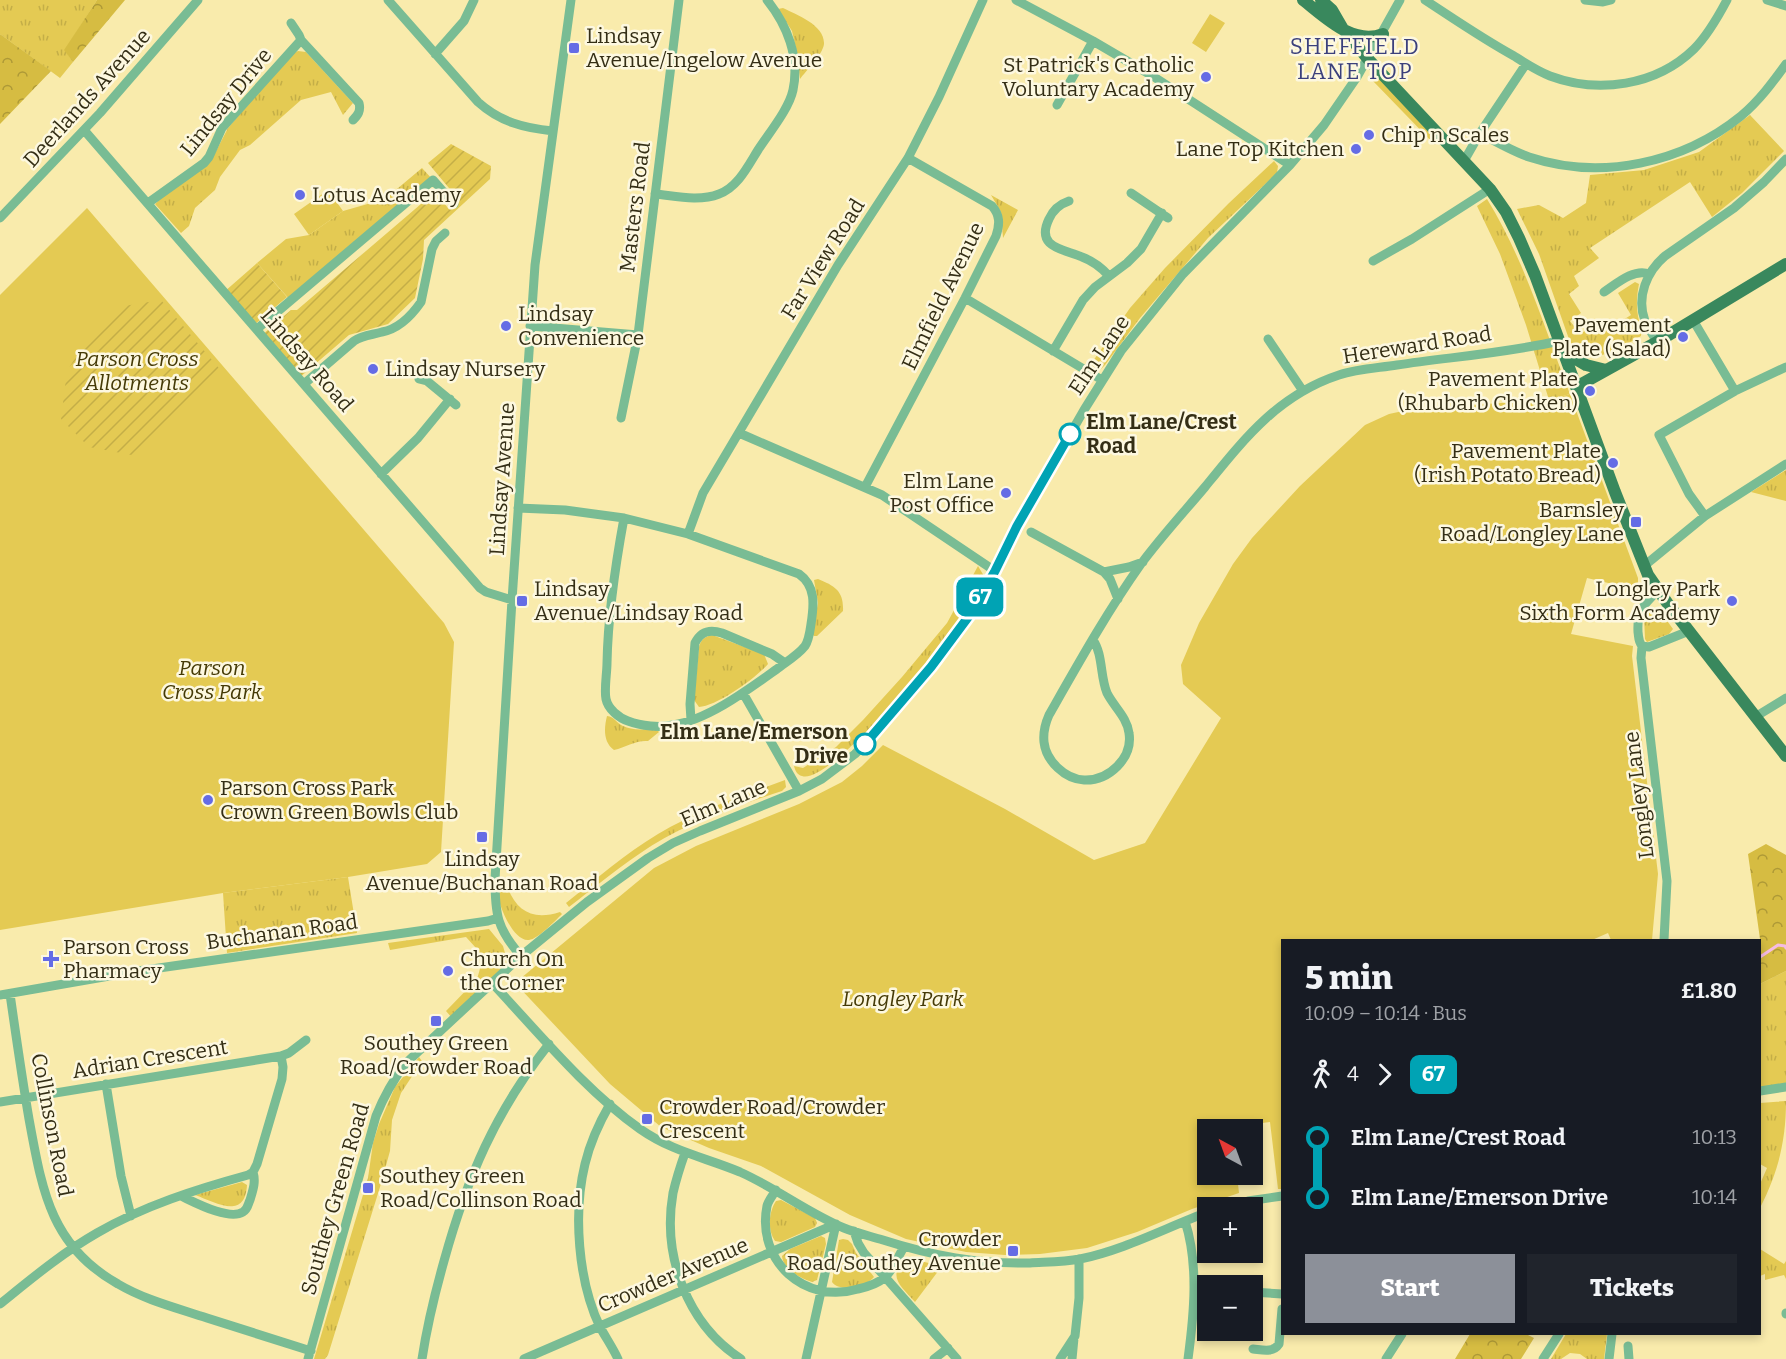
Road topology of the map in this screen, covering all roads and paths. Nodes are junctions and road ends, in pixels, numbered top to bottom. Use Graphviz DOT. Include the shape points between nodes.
graph roads {
  1 [pos="198,0"];
  2 [pos="388,0"];
  3 [pos="474,0"];
  4 [pos="571,0"];
  5 [pos="679,0"];
  6 [pos="767,0"];
  7 [pos="983,0"];
  8 [pos="1016,0"];
  9 [pos="1303,0"];
  10 [pos="1321,0"];
  11 [pos="1400,0"];
  12 [pos="1425,0"];
  13 [pos="1585,0"];
  14 [pos="1611,0"];
  15 [pos="1727,0"];
  16 [pos="1767,0"];
  17 [pos="1786,6"];
  18 [pos="291,23"];
  19 [pos="1343,29"];
  20 [pos="1383,33"];
  21 [pos="300,40"];
  22 [pos="1093,41"];
  23 [pos="435,54"];
  24 [pos="1368,60"];
  25 [pos="1526,64"];
  26 [pos="1786,64"];
  27 [pos="1057,105"];
  28 [pos="353,120"];
  29 [pos="84,130"];
  30 [pos="553,131"];
  31 [pos="1480,133"];
  32 [pos="908,158"];
  33 [pos="1786,159"];
  34 [pos="1464,161"];
  35 [pos="1290,165"];
  36 [pos="1490,189"];
  37 [pos="1131,193"];
  38 [pos="655,194"];
  39 [pos="1069,201"];
  40 [pos="148,203"];
  41 [pos="454,204"];
  42 [pos="0,218"];
  43 [pos="445,233"];
  44 [pos="1373,261"];
  45 [pos="1786,264"];
  46 [pos="1649,274"];
  47 [pos="1108,276"];
  48 [pos="1604,292"];
  49 [pos="965,298"];
  50 [pos="1693,320"];
  51 [pos="530,326"];
  52 [pos="257,329"];
  53 [pos="638,335"];
  54 [pos="1268,339"];
  55 [pos="1657,342"];
  56 [pos="1561,346"];
  57 [pos="1053,351"];
  58 [pos="1786,367"];
  59 [pos="1606,370"];
  60 [pos="419,379"];
  61 [pos="1102,380"];
  62 [pos="304,384"];
  63 [pos="1576,387"];
  64 [pos="1303,391"];
  65 [pos="1735,391"];
  66 [pos="621,418"];
  67 [pos="739,433"];
  68 [pos="1786,464"];
  69 [pos="381,474"];
  70 [pos="865,487"];
  71 [pos="518,508"];
  72 [pos="1704,516"];
  73 [pos="624,518"];
  74 [pos="1031,532"];
  75 [pos="688,534"];
  76 [pos="1143,562"];
  77 [pos="1644,566"];
  78 [pos="995,571"];
  79 [pos="1104,572"];
  80 [pos="1658,590"];
  81 [pos="1118,599"];
  82 [pos="512,600"];
  83 [pos="1689,631"];
  84 [pos="1093,640"];
  85 [pos="1642,646"];
  86 [pos="785,663"];
  87 [pos="743,693"];
  88 [pos="1786,698"];
  89 [pos="1755,717"];
  90 [pos="691,720"];
  91 [pos="1786,756"];
  92 [pos="799,791"];
  93 [pos="498,918"];
  94 [pos="1664,939"];
  95 [pos="521,956"];
  96 [pos="492,982"];
  97 [pos="5,995"];
  98 [pos="306,1040"];
  99 [pos="549,1044"];
  100 [pos="281,1056"];
  101 [pos="106,1084"];
  102 [pos="1786,1087"];
  103 [pos="1761,1090"];
  104 [pos="26,1098"];
  105 [pos="0,1102"];
  106 [pos="610,1104"];
  107 [pos="685,1153"];
  108 [pos="253,1172"];
  109 [pos="776,1190"];
  110 [pos="181,1196"];
  111 [pos="1281,1196"];
  112 [pos="1263,1199"];
  113 [pos="131,1216"];
  114 [pos="1197,1216"];
  115 [pos="1185,1221"];
  116 [pos="836,1224"];
  117 [pos="854,1231"];
  118 [pos="904,1247"];
  119 [pos="74,1248"];
  120 [pos="773,1252"];
  121 [pos="1079,1259"];
  122 [pos="885,1277"];
  123 [pos="1194,1287"];
  124 [pos="1197,1287"];
  125 [pos="684,1291"];
  126 [pos="822,1291"];
  127 [pos="1263,1293"];
  128 [pos="1281,1294"];
  129 [pos="0,1304"];
  130 [pos="1281,1321"];
  131 [pos="600,1326"];
  132 [pos="1401,1335"];
  133 [pos="1558,1335"];
  134 [pos="1612,1335"];
  135 [pos="1075,1336"];
  136 [pos="1628,1346"];
  137 [pos="948,1348"];
  138 [pos="1253,1349"];
  139 [pos="309,1355"];
  140 [pos="422,1359"];
  141 [pos="524,1359"];
  142 [pos="618,1359"];
  143 [pos="741,1359"];
  144 [pos="806,1359"];
  145 [pos="934,1359"];
  146 [pos="957,1359"];
  147 [pos="1060,1359"];
  148 [pos="1072,1359"];
  149 [pos="1188,1359"];
  150 [pos="1386,1359"];
  151 [pos="1543,1359"];
  152 [pos="1610,1359"];
  153 [pos="1629,1359"];
  1 -- 29 [label="street, Deerlands Avenue"];
  2 -- 23 [label="street"];
  3 -- 23 [label="street" via="464,21"];
  4 -- 30 [label="street, Lindsay Avenue"];
  5 -- 38 [label="street, Masters Road"];
  6 -- 38 [label="street" via="788,34 792,50 793,91 785,107 744,172 720,194 705,198"];
  7 -- 32 [label="street, Far View Road"];
  8 -- 22 [label="street"];
  9 -- 19 [label="main road"];
  10 -- 19 [label="main road"];
  11 -- 20 [label="street, Elm Lane"];
  12 -- 25 [label="street"];
  13 -- 14 [label="street"];
  15 -- 25 [label="street" via="1694,49 1657,74 1636,81 1613,86 1579,84"];
  16 -- 17 [label="street"];
  18 -- 21 [label="street"];
  19 -- 20 [label="main road" via="1365,38"];
  19 -- 24 [label="main road"];
  20 -- 24 [label="street, Elm Lane"];
  21 -- 28 [label="street" via="359,103 359,114"];
  21 -- 40 [label="street, Lindsay Drive" via="222,128 204,163"];
  22 -- 27 [label="street"];
  22 -- 35 [label="street"];
  23 -- 30 [label="street" via="487,110 525,128"];
  24 -- 34 [label="main road"];
  24 -- 35 [label="street, Elm Lane" via="1324,125"];
  25 -- 31 [label="street"];
  26 -- 31 [label="street" via="1743,115 1692,148 1665,158 1612,168 1569,166 1511,150"];
  29 -- 40 [label="street, Lindsay Road"];
  29 -- 42 [label="street, Deerlands Avenue"];
  30 -- 51 [label="street, Lindsay Avenue"];
  31 -- 34 [label="street"];
  32 -- 49 [label="street, Elmfield Avenue" via="997,211 996,236"];
  32 -- 67 [label="street, Far View Road" via="838,265"];
  33 -- 46 [label="street" via="1734,208 1665,256"];
  34 -- 36 [label="main road"];
  35 -- 61 [label="street, Elm Lane" via="1183,274"];
  36 -- 44 [label="street"];
  36 -- 56 [label="main road" via="1519,237"];
  37 -- 47 [label="street" via="1165,216 1141,249"];
  38 -- 53 [label="street, Masters Road"];
  39 -- 47 [label="street" via="1051,215 1045,231 1047,239 1061,251 1094,262"];
  40 -- 52 [label="street, Lindsay Road"];
  41 -- 52 [label="street" via="433,180"];
  43 -- 62 [label="street" via="432,249 417,308 394,328 354,341"];
  45 -- 50 [label="main road"];
  46 -- 48 [label="street" via="1633,274"];
  46 -- 55 [label="street" via="1642,308"];
  47 -- 57 [label="street" via="1083,300"];
  49 -- 57 [label="street"];
  49 -- 70 [label="street, Elmfield Avenue"];
  50 -- 55 [label="main road"];
  50 -- 65 [label="street"];
  51 -- 53 [label="street"];
  51 -- 71 [label="street, Lindsay Avenue"];
  52 -- 62 [label="street, Lindsay Road"];
  53 -- 66 [label="street, Masters Road"];
  54 -- 64 [label="street"];
  55 -- 59 [label="main road"];
  56 -- 59 [label="main road" via="1586,365"];
  56 -- 63 [label="main road"];
  56 -- 64 [label="street, Hereward Road" via="1362,370"];
  57 -- 61 [label="street"];
  58 -- 65 [label="street"];
  59 -- 63 [label="main road"];
  60 -- 69 [label="street" via="453,402"];
  61 -- 78 [label="street, Elm Lane"];
  62 -- 69 [label="street, Lindsay Road"];
  63 -- 77 [label="main road"];
  64 -- 76 [label="street, Hereward Road" via="1248,436"];
  65 -- 72 [label="street" via="1659,435"];
  67 -- 70 [label="street"];
  67 -- 75 [label="street, Far View Road" via="703,493"];
  68 -- 72 [label="street"];
  69 -- 82 [label="street, Lindsay Road" via="480,588"];
  70 -- 78 [label="street"];
  71 -- 73 [label="street"];
  71 -- 82 [label="street, Lindsay Avenue"];
  72 -- 77 [label="street"];
  73 -- 75 [label="street"];
  73 -- 90 [label="street" via="608,621 606,699 615,713 633,723 672,726"];
  74 -- 79 [label="street"];
  75 -- 86 [label="street" via="805,578 814,603 810,632 806,644"];
  76 -- 79 [label="street"];
  76 -- 81 [label="street, Hereward Road"];
  77 -- 80 [label="main road"];
  78 -- 92 [label="street, Elm Lane" via="969,616 873,736 840,768"];
  79 -- 81 [label="street"];
  80 -- 83 [label="main road"];
  80 -- 85 [label="street, Longley Lane" via="1638,613"];
  81 -- 84 [label="street, Hereward Road"];
  82 -- 93 [label="street, Lindsay Avenue" via="495,879"];
  83 -- 85 [label="street" via="1649,647"];
  83 -- 89 [label="main road"];
  84 -- 84 [label="street, Hereward Road" via="1049,715 1043,734 1046,752 1057,766 1065,774 1085,780 1105,774 1121,763 1130,736 1128,725 1107,692"];
  85 -- 94 [label="street, Longley Lane" via="1667,881"];
  86 -- 87 [label="street"];
  86 -- 90 [label="street" via="714,630 703,633 695,643"];
  87 -- 90 [label="street"];
  87 -- 92 [label="street"];
  88 -- 89 [label="street"];
  89 -- 91 [label="main road"];
  92 -- 95 [label="street, Elm Lane" via="673,843 588,902"];
  93 -- 95 [label="street, Lindsay Avenue" via="501,930"];
  93 -- 97 [label="street, Buchanan Road" via="138,971"];
  95 -- 96 [label="street, Elm Lane"];
  96 -- 99 [label="street"];
  96 -- 139 [label="street, Southey Green Road" via="406,1063 384,1096"];
  97 -- 104 [label="street, Collinson Road"];
  98 -- 100 [label="street, Adrian Crescent"];
  99 -- 106 [label="street"];
  99 -- 140 [label="street" via="508,1101 476,1164 450,1240"];
  100 -- 101 [label="street, Adrian Crescent"];
  100 -- 108 [label="street" via="282,1079"];
  101 -- 104 [label="street, Adrian Crescent"];
  101 -- 113 [label="street"];
  102 -- 103 [label="street"];
  104 -- 105 [label="street, Adrian Crescent"];
  104 -- 119 [label="street, Collinson Road" via="41,1184 53,1216"];
  106 -- 107 [label="street" via="653,1137"];
  106 -- 131 [label="street" via="591,1143 579,1207 586,1285"];
  107 -- 109 [label="street"];
  107 -- 125 [label="street" via="673,1196 671,1235"];
  108 -- 110 [label="street"];
  108 -- 110 [label="street" via="252,1192 241,1213 210,1209"];
  109 -- 116 [label="street"];
  109 -- 120 [label="street" via="767,1204 766,1224"];
  110 -- 113 [label="street"];
  111 -- 112 [label="street"];
  113 -- 119 [label="street"];
  114 -- 115 [label="street"];
  115 -- 121 [label="street" via="1130,1244"];
  115 -- 123 [label="street"];
  116 -- 117 [label="street"];
  116 -- 120 [label="street, Crowder Avenue"];
  116 -- 126 [label="street"];
  117 -- 118 [label="street"];
  117 -- 122 [label="street" via="864,1253"];
  118 -- 121 [label="street" via="984,1263"];
  118 -- 122 [label="street"];
  119 -- 129 [label="street"];
  119 -- 139 [label="street, Collinson Road" via="106,1277 141,1296"];
  120 -- 125 [label="street, Crowder Avenue"];
  120 -- 126 [label="street" via="780,1267 794,1279"];
  121 -- 135 [label="street"];
  122 -- 126 [label="street" via="856,1290"];
  122 -- 137 [label="street"];
  123 -- 124 [label="street"];
  123 -- 149 [label="street"];
  125 -- 131 [label="street, Crowder Avenue"];
  125 -- 143 [label="street" via="690,1306 714,1338"];
  126 -- 144 [label="street"];
  127 -- 128 [label="street"];
  130 -- 138 [label="street" via="1276,1348"];
  131 -- 141 [label="street, Crowder Avenue"];
  131 -- 142 [label="street"];
  132 -- 150 [label="street"];
  133 -- 151 [label="street"];
  134 -- 152 [label="street"];
  135 -- 147 [label="street"];
  135 -- 148 [label="street"];
  136 -- 153 [label="street"];
  137 -- 145 [label="street"];
  137 -- 146 [label="street"];
}
